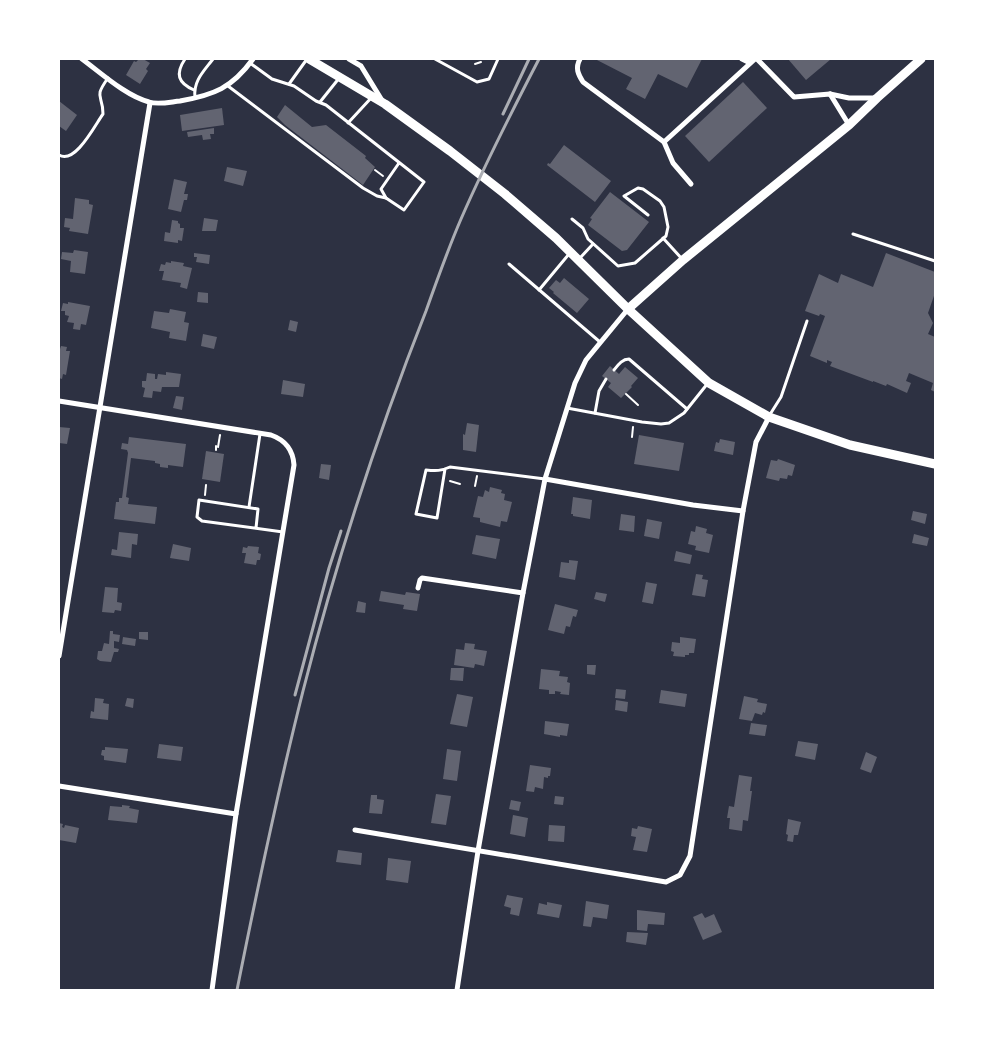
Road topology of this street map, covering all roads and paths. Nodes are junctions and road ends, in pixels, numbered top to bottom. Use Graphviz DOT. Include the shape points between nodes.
graph roads {
  1 [pos="82,59"];
  2 [pos="184,59"];
  3 [pos="213,59"];
  4 [pos="308,59"];
  5 [pos="349,59"];
  6 [pos="435,59"];
  7 [pos="498,59"];
  8 [pos="580,59"];
  9 [pos="742,59"];
  10 [pos="756,59"];
  11 [pos="921,59"];
  12 [pos="251,61"];
  13 [pos="481,62"];
  14 [pos="750,63"];
  15 [pos="475,64"];
  16 [pos="340,77"];
  17 [pos="108,78"];
  18 [pos="289,84"];
  19 [pos="228,86"];
  20 [pos="194,90"];
  21 [pos="830,94"];
  22 [pos="372,97"];
  23 [pos="195,98"];
  24 [pos="876,98"];
  25 [pos="320,102"];
  26 [pos="150,103"];
  27 [pos="385,104"];
  28 [pos="348,123"];
  29 [pos="849,125"];
  30 [pos="664,142"];
  31 [pos="59,155"];
  32 [pos="399,163"];
  33 [pos="375,170"];
  34 [pos="388,179"];
  35 [pos="691,184"];
  36 [pos="386,198"];
  37 [pos="648,215"];
  38 [pos="572,219"];
  39 [pos="853,234"];
  40 [pos="662,238"];
  41 [pos="593,244"];
  42 [pos="570,252"];
  43 [pos="578,260"];
  44 [pos="683,260"];
  45 [pos="935,261"];
  46 [pos="509,264"];
  47 [pos="539,290"];
  48 [pos="628,309"];
  49 [pos="807,321"];
  50 [pos="600,342"];
  51 [pos="614,370"];
  52 [pos="606,379"];
  53 [pos="709,383"];
  54 [pos="626,394"];
  55 [pos="59,401"];
  56 [pos="638,405"];
  57 [pos="100,408"];
  58 [pos="568,408"];
  59 [pos="687,409"];
  60 [pos="595,413"];
  61 [pos="769,417"];
  62 [pos="635,420"];
  63 [pos="221,427"];
  64 [pos="260,433"];
  65 [pos="632,438"];
  66 [pos="216,450"];
  67 [pos="935,464"];
  68 [pos="445,469"];
  69 [pos="478,471"];
  70 [pos="545,479"];
  71 [pos="444,480"];
  72 [pos="460,484"];
  73 [pos="206,485"];
  74 [pos="475,486"];
  75 [pos="204,501"];
  76 [pos="249,507"];
  77 [pos="743,511"];
  78 [pos="256,528"];
  79 [pos="283,532"];
  80 [pos="418,588"];
  81 [pos="523,593"];
  82 [pos="59,656"];
  83 [pos="59,786"];
  84 [pos="236,814"];
  85 [pos="355,830"];
  86 [pos="478,851"];
  87 [pos="212,990"];
  88 [pos="457,990"];
  1 -- 17 [label="street"];
  2 -- 20 [label="lane" via="180,81"];
  3 -- 20 [label="lane" via="197,80"];
  4 -- 16 [label="main road"];
  4 -- 18 [label="lane"];
  5 -- 27 [label="street" via="361,66"];
  6 -- 7 [label="lane" via="477,82 489,78"];
  8 -- 30 [label="street" via="578,74 583,82"];
  9 -- 14 [label="street"];
  10 -- 14 [label="street"];
  10 -- 21 [label="street" via="794,97"];
  11 -- 24 [label="main road"];
  12 -- 18 [label="lane" via="272,79"];
  12 -- 19 [label="street"];
  13 -- 15 [label="path"];
  14 -- 30 [label="street"];
  16 -- 22 [label="main road"];
  16 -- 25 [label="lane"];
  17 -- 26 [label="street"];
  17 -- 31 [label="lane" via="99,95 103,114 75,153 63,158"];
  18 -- 25 [label="lane"];
  19 -- 23 [label="street"];
  19 -- 36 [label="lane" via="363,188"];
  20 -- 23 [label="lane"];
  21 -- 24 [label="street"];
  21 -- 29 [label="street"];
  22 -- 27 [label="main road"];
  22 -- 28 [label="lane"];
  23 -- 26 [label="street"];
  24 -- 29 [label="main road"];
  25 -- 28 [label="lane"];
  26 -- 57 [label="street"];
  27 -- 42 [label="main road" via="505,194"];
  28 -- 32 [label="lane"];
  29 -- 44 [label="main road"];
  30 -- 35 [label="street" via="673,163"];
  32 -- 34 [label="lane"];
  32 -- 36 [label="lane" via="424,182 404,210"];
  33 -- 34 [label="path"];
  34 -- 36 [label="lane" via="381,189"];
  37 -- 40 [label="lane" via="624,196 638,188 660,201 667,221 666,236"];
  38 -- 41 [label="lane" via="583,228"];
  39 -- 45 [label="lane"];
  40 -- 41 [label="lane" via="635,263 618,266"];
  40 -- 44 [label="lane"];
  41 -- 43 [label="lane"];
  42 -- 43 [label="main road"];
  42 -- 47 [label="lane"];
  43 -- 48 [label="main road"];
  44 -- 48 [label="main road"];
  46 -- 47 [label="lane"];
  47 -- 50 [label="lane"];
  48 -- 50 [label="street"];
  48 -- 53 [label="main road"];
  49 -- 61 [label="lane" via="781,397"];
  50 -- 58 [label="street" via="586,360"];
  51 -- 59 [label="lane" via="620,362 629,359"];
  52 -- 60 [label="lane" via="599,391"];
  53 -- 59 [label="lane"];
  53 -- 61 [label="main road"];
  54 -- 56 [label="path"];
  55 -- 57 [label="street"];
  57 -- 63 [label="street"];
  57 -- 82 [label="street"];
  58 -- 60 [label="lane"];
  58 -- 70 [label="street"];
  59 -- 62 [label="lane" via="677,419 661,424"];
  60 -- 62 [label="lane"];
  61 -- 67 [label="main road" via="850,446"];
  61 -- 77 [label="street" via="756,442"];
  62 -- 65 [label="path"];
  63 -- 64 [label="street"];
  63 -- 66 [label="path"];
  64 -- 76 [label="lane"];
  64 -- 79 [label="street" via="275,436 286,444 294,458"];
  68 -- 69 [label="lane"];
  68 -- 71 [label="lane"];
  68 -- 71 [label="lane" via="439,472 426,470 416,514 437,518"];
  69 -- 70 [label="lane"];
  69 -- 74 [label="path"];
  70 -- 77 [label="street"];
  70 -- 81 [label="street"];
  71 -- 72 [label="path"];
  73 -- 75 [label="path"];
  75 -- 76 [label="lane"];
  75 -- 78 [label="lane" via="199,500 197,512 202,521"];
  76 -- 78 [label="lane" via="258,509"];
  77 -- 86 [label="street" via="690,856 680,874 666,882"];
  78 -- 79 [label="lane"];
  79 -- 84 [label="street"];
  80 -- 81 [label="street" via="422,578"];
  81 -- 86 [label="street"];
  83 -- 84 [label="street"];
  84 -- 87 [label="street"];
  85 -- 86 [label="street"];
  86 -- 88 [label="street"];
}
